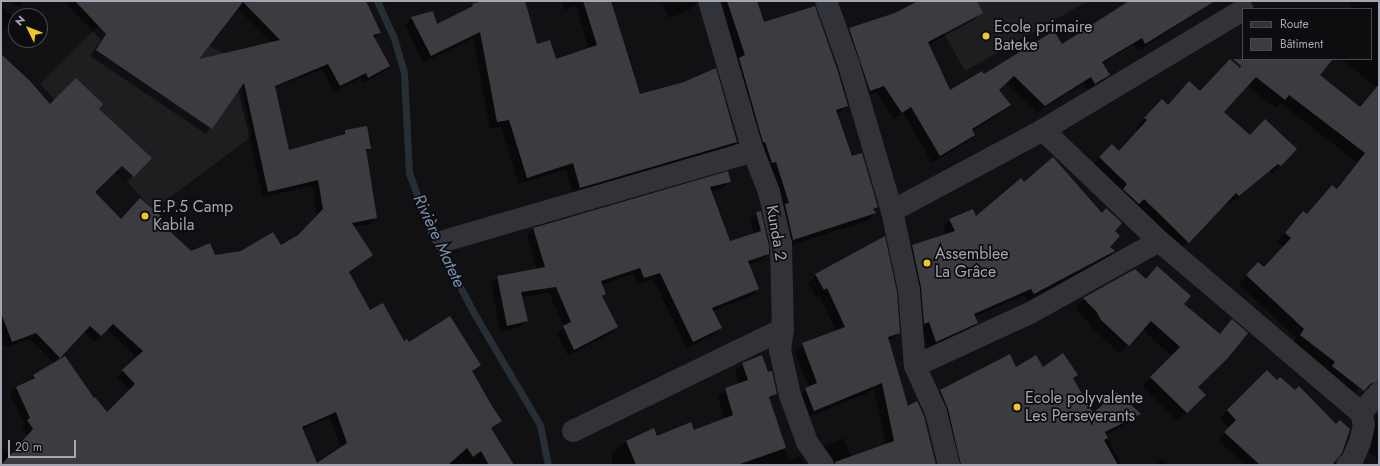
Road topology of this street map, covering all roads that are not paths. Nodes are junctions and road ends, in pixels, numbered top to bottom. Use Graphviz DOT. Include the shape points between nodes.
graph roads {
  1 [pos="709,1"];
  2 [pos="826,1"];
  3 [pos="1258,1"];
  4 [pos="1247,8"];
  5 [pos="1242,11"];
  6 [pos="1043,130"];
  7 [pos="753,151"];
  8 [pos="892,211"];
  9 [pos="444,241"];
  10 [pos="1160,241"];
  11 [pos="784,329"];
  12 [pos="915,366"];
  13 [pos="1379,393"];
  14 [pos="1361,413"];
  15 [pos="573,431"];
  16 [pos="823,465"];
  17 [pos="949,465"];
  18 [pos="1348,465"];
  1 -- 7 [label="street, Kunda 2"];
  2 -- 8 [label="street" via="849,65"];
  3 -- 4 [label="street"];
  5 -- 6 [label="street"];
  6 -- 8 [label="street"];
  6 -- 10 [label="street"];
  7 -- 9 [label="street"];
  7 -- 11 [label="street, Kunda 2" via="769,192 781,244"];
  8 -- 12 [label="street" via="909,290"];
  10 -- 12 [label="street" via="1032,312"];
  10 -- 14 [label="street"];
  11 -- 15 [label="street"];
  11 -- 16 [label="street, Kunda 2" via="780,350 790,395 807,442"];
  12 -- 17 [label="street" via="936,412"];
  13 -- 14 [label="street"];
  14 -- 18 [label="street" via="1364,425 1360,442"];
}
